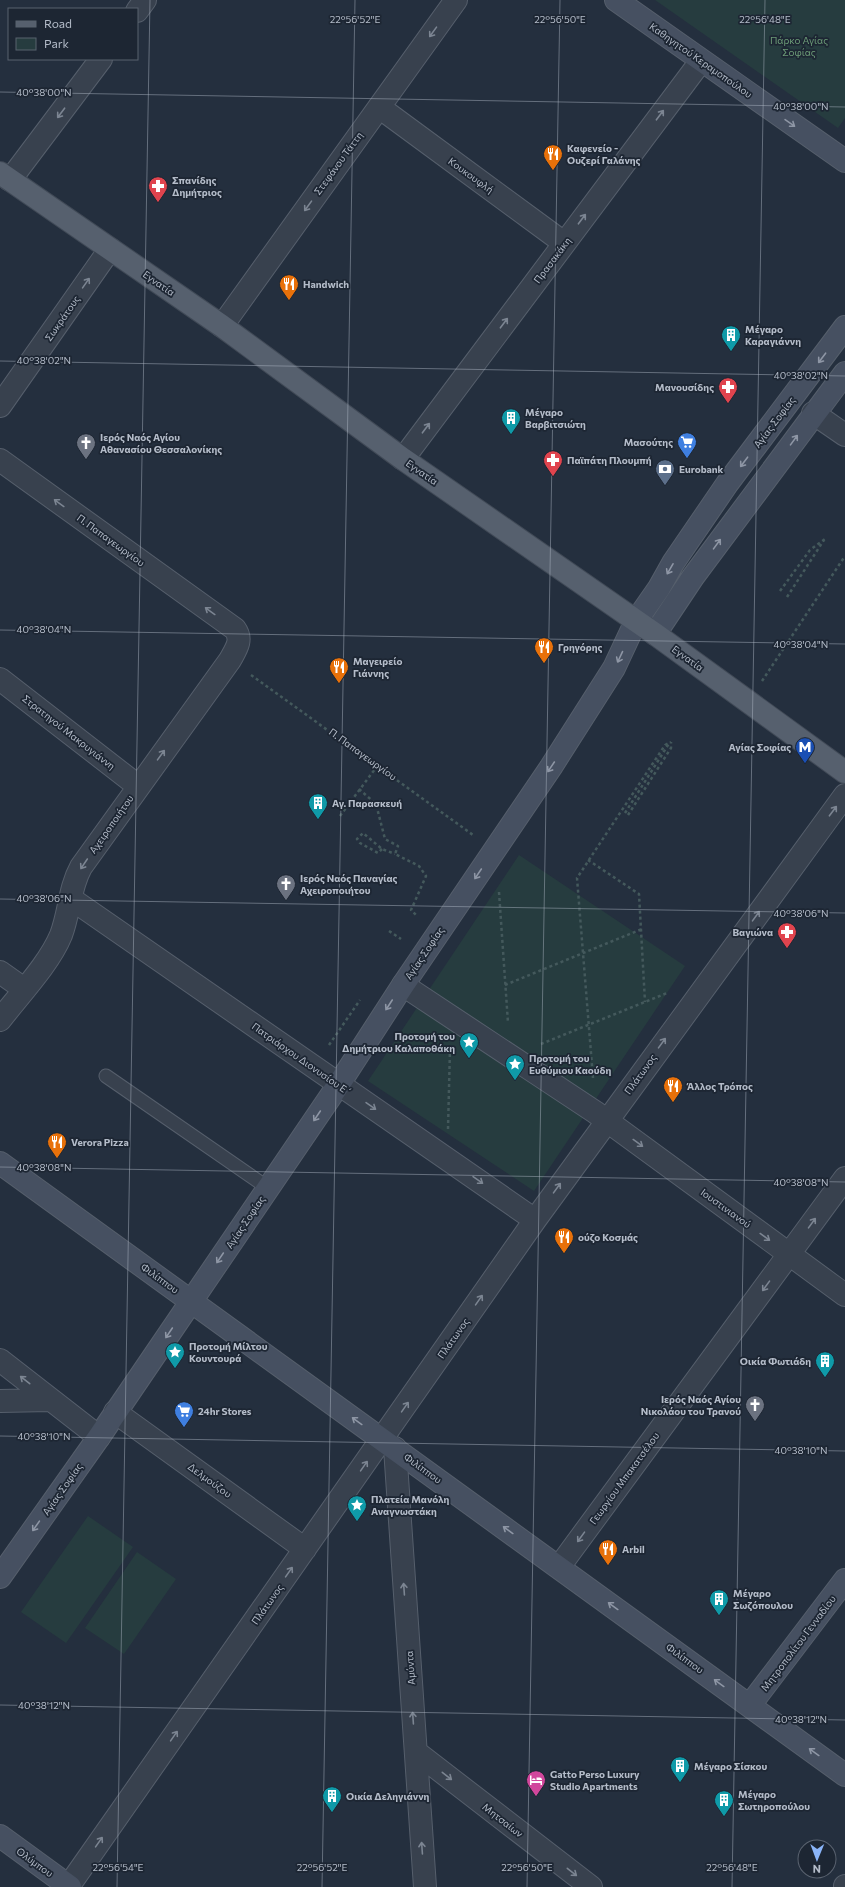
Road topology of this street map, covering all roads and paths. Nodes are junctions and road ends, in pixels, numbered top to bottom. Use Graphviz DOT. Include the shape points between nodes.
graph roads {
  1 [pos="145,0"];
  2 [pos="456,0"];
  3 [pos="616,0"];
  4 [pos="138,10"];
  5 [pos="100,60"];
  6 [pos="701,61"];
  7 [pos="379,107"];
  8 [pos="845,161"];
  9 [pos="5,176"];
  10 [pos="564,243"];
  11 [pos="110,249"];
  12 [pos="222,326"];
  13 [pos="845,326"];
  14 [pos="845,373"];
  15 [pos="0,406"];
  16 [pos="813,413"];
  17 [pos="845,435"];
  18 [pos="403,459"];
  19 [pos="0,460"];
  20 [pos="845,556"];
  21 [pos="780,591"];
  22 [pos="787,597"];
  23 [pos="636,621"];
  24 [pos="655,634"];
  25 [pos="239,637"];
  26 [pos="230,660"];
  27 [pos="0,679"];
  28 [pos="748,702"];
  29 [pos="671,742"];
  30 [pos="378,765"];
  31 [pos="845,772"];
  32 [pos="138,786"];
  33 [pos="360,789"];
  34 [pos="845,795"];
  35 [pos="625,813"];
  36 [pos="628,815"];
  37 [pos="340,816"];
  38 [pos="382,849"];
  39 [pos="494,850"];
  40 [pos="395,854"];
  41 [pos="588,860"];
  42 [pos="70,898"];
  43 [pos="417,916"];
  44 [pos="642,929"];
  45 [pos="389,930"];
  46 [pos="401,940"];
  47 [pos="583,955"];
  48 [pos="0,972"];
  49 [pos="709,979"];
  50 [pos="402,984"];
  51 [pos="505,985"];
  52 [pos="24,988"];
  53 [pos="362,996"];
  54 [pos="645,1002"];
  55 [pos="449,1017"];
  56 [pos="0,1020"];
  57 [pos="588,1026"];
  58 [pos="338,1031"];
  59 [pos="511,1056"];
  60 [pos="106,1076"];
  61 [pos="339,1084"];
  62 [pos="601,1116"];
  63 [pos="447,1159"];
  64 [pos="0,1163"];
  65 [pos="845,1178"];
  66 [pos="268,1188"];
  67 [pos="535,1220"];
  68 [pos="789,1254"];
  69 [pos="845,1295"];
  70 [pos="191,1301"];
  71 [pos="0,1360"];
  72 [pos="50,1400"];
  73 [pos="0,1401"];
  74 [pos="115,1412"];
  75 [pos="98,1437"];
  76 [pos="389,1444"];
  77 [pos="305,1549"];
  78 [pos="559,1567"];
  79 [pos="0,1577"];
  80 [pos="845,1580"];
  81 [pos="750,1705"];
  82 [pos="416,1752"];
  83 [pos="845,1775"];
  84 [pos="0,1836"];
  85 [pos="69,1887"];
  86 [pos="425,1887"];
  87 [pos="591,1887"];
  1 -- 4 [label="street"];
  2 -- 7 [label="street, Στεφάνου Τάττη, one-way"];
  3 -- 6 [label="main road, Καθηγητού Κεραμοπούλου"];
  5 -- 9 [label="street, one-way"];
  6 -- 8 [label="main road, Καθηγητού Κεραμοπούλου, one-way"];
  10 -- 6 [label="street, Πρασακάκη, one-way"];
  7 -- 10 [label="street, Κουκουφλή"];
  7 -- 12 [label="street, Στεφάνου Τάττη, one-way"];
  9 -- 11 [label="main road, Εγνατία"];
  18 -- 10 [label="street, Πρασακάκη, one-way"];
  11 -- 12 [label="main road, Εγνατία"];
  15 -- 11 [label="street, Σωκράτους, one-way"];
  12 -- 18 [label="main road, Εγνατία"];
  13 -- 23 [label="main road, Αγίας Σοφίας, one-way" via="727,484"];
  14 -- 16 [label="main road"];
  16 -- 17 [label="street"];
  24 -- 16 [label="main road, one-way" via="693,577"];
  18 -- 23 [label="main road, Εγνατία"];
  25 -- 19 [label="street, Π. Παπαγεωργίου, one-way" via="235,629"];
  20 -- 28 [label="path"];
  21 -- 22 [label="path" via="810,550 825,539"];
  23 -- 24 [label="main road, Εγνατία"];
  23 -- 39 [label="main road, Αγίας Σοφίας, one-way" via="610,675"];
  24 -- 28 [label="main road, Εγνατία"];
  25 -- 26 [label="street, Αχειροποιήτου" via="237,648"];
  26 -- 30 [label="path, Π. Παπαγεωργίου"];
  32 -- 26 [label="street, Αχειροποιήτου, one-way"];
  27 -- 32 [label="street, Στρατηγού Μακρυγιάννη"];
  28 -- 31 [label="main road, Εγνατία"];
  29 -- 35 [label="path"];
  29 -- 36 [label="path" via="671,748"];
  29 -- 41 [label="path" via="665,745"];
  30 -- 33 [label="path"];
  30 -- 39 [label="path, Π. Παπαγεωργίου"];
  32 -- 42 [label="street, Αχειροποιήτου, one-way" via="81,867"];
  33 -- 37 [label="path"];
  33 -- 40 [label="path" via="376,804 385,839 398,846"];
  49 -- 34 [label="street, Πλάτωνος, one-way"];
  38 -- 38 [label="path" via="363,833 358,839 360,843 378,853"];
  38 -- 40 [label="path"];
  39 -- 50 [label="main road, Αγίας Σοφίας, one-way"];
  39 -- 51 [label="path"];
  40 -- 43 [label="path" via="419,866 426,876 411,910"];
  41 -- 44 [label="path" via="639,894"];
  41 -- 47 [label="path" via="577,878"];
  42 -- 52 [label="street, Αχειροποιήτου" via="69,911 58,940 49,957"];
  42 -- 61 [label="street, Πατριάρχου Διονυσίου Ε΄"];
  44 -- 47 [label="path"];
  44 -- 54 [label="path"];
  45 -- 46 [label="path"];
  47 -- 51 [label="path"];
  47 -- 57 [label="path"];
  48 -- 52 [label="street"];
  49 -- 54 [label="path"];
  62 -- 49 [label="street, Πλάτωνος, one-way"];
  50 -- 55 [label="street, Ιουστινιανού"];
  50 -- 61 [label="main road, Αγίας Σοφίας, one-way"];
  51 -- 59 [label="path"];
  52 -- 56 [label="street, Αχειροποιήτου"];
  53 -- 58 [label="path"];
  54 -- 57 [label="path"];
  55 -- 59 [label="street, Ιουστινιανού"];
  55 -- 63 [label="path"];
  57 -- 59 [label="path"];
  57 -- 62 [label="path"];
  59 -- 62 [label="street, Ιουστινιανού"];
  60 -- 66 [label="lane"];
  61 -- 63 [label="street, Πατριάρχου Διονυσίου Ε΄, one-way"];
  61 -- 66 [label="main road, Αγίας Σοφίας, one-way"];
  67 -- 62 [label="street, Πλάτωνος, one-way"];
  62 -- 68 [label="street, Ιουστινιανού, one-way"];
  63 -- 67 [label="street, Πατριάρχου Διονυσίου Ε΄, one-way"];
  64 -- 70 [label="main road, Φιλίππου"];
  68 -- 65 [label="street, Γεωργίου Μπακατσέλου, one-way"];
  66 -- 70 [label="main road, Αγίας Σοφίας, one-way"];
  76 -- 67 [label="street, Πλάτωνος, one-way"];
  68 -- 69 [label="street, Ιουστινιανού"];
  68 -- 78 [label="street, Γεωργίου Μπακατσέλου, one-way"];
  70 -- 74 [label="main road, Αγίας Σοφίας, one-way"];
  76 -- 70 [label="main road, Φιλίππου, one-way"];
  72 -- 71 [label="street, one-way"];
  72 -- 73 [label="street"];
  72 -- 75 [label="street"];
  74 -- 75 [label="main road, Αγίας Σοφίας"];
  74 -- 77 [label="street, Δελμούζου"];
  75 -- 79 [label="main road, Αγίας Σοφίας, one-way"];
  77 -- 76 [label="street, Πλάτωνος, one-way"];
  78 -- 76 [label="main road, Φιλίππου, one-way"];
  82 -- 76 [label="street, Αμύντα, one-way"];
  85 -- 77 [label="street, Πλάτωνος, one-way"];
  81 -- 78 [label="main road, Φιλίππου, one-way"];
  80 -- 81 [label="main road, Μητροπολίτου Γενναδίου"];
  83 -- 81 [label="main road, Φιλίππου, one-way"];
  86 -- 82 [label="street, Αμύντα, one-way"];
  82 -- 87 [label="street, Μητσαίων, one-way"];
  84 -- 85 [label="main road, Ολύμπου"];
}
